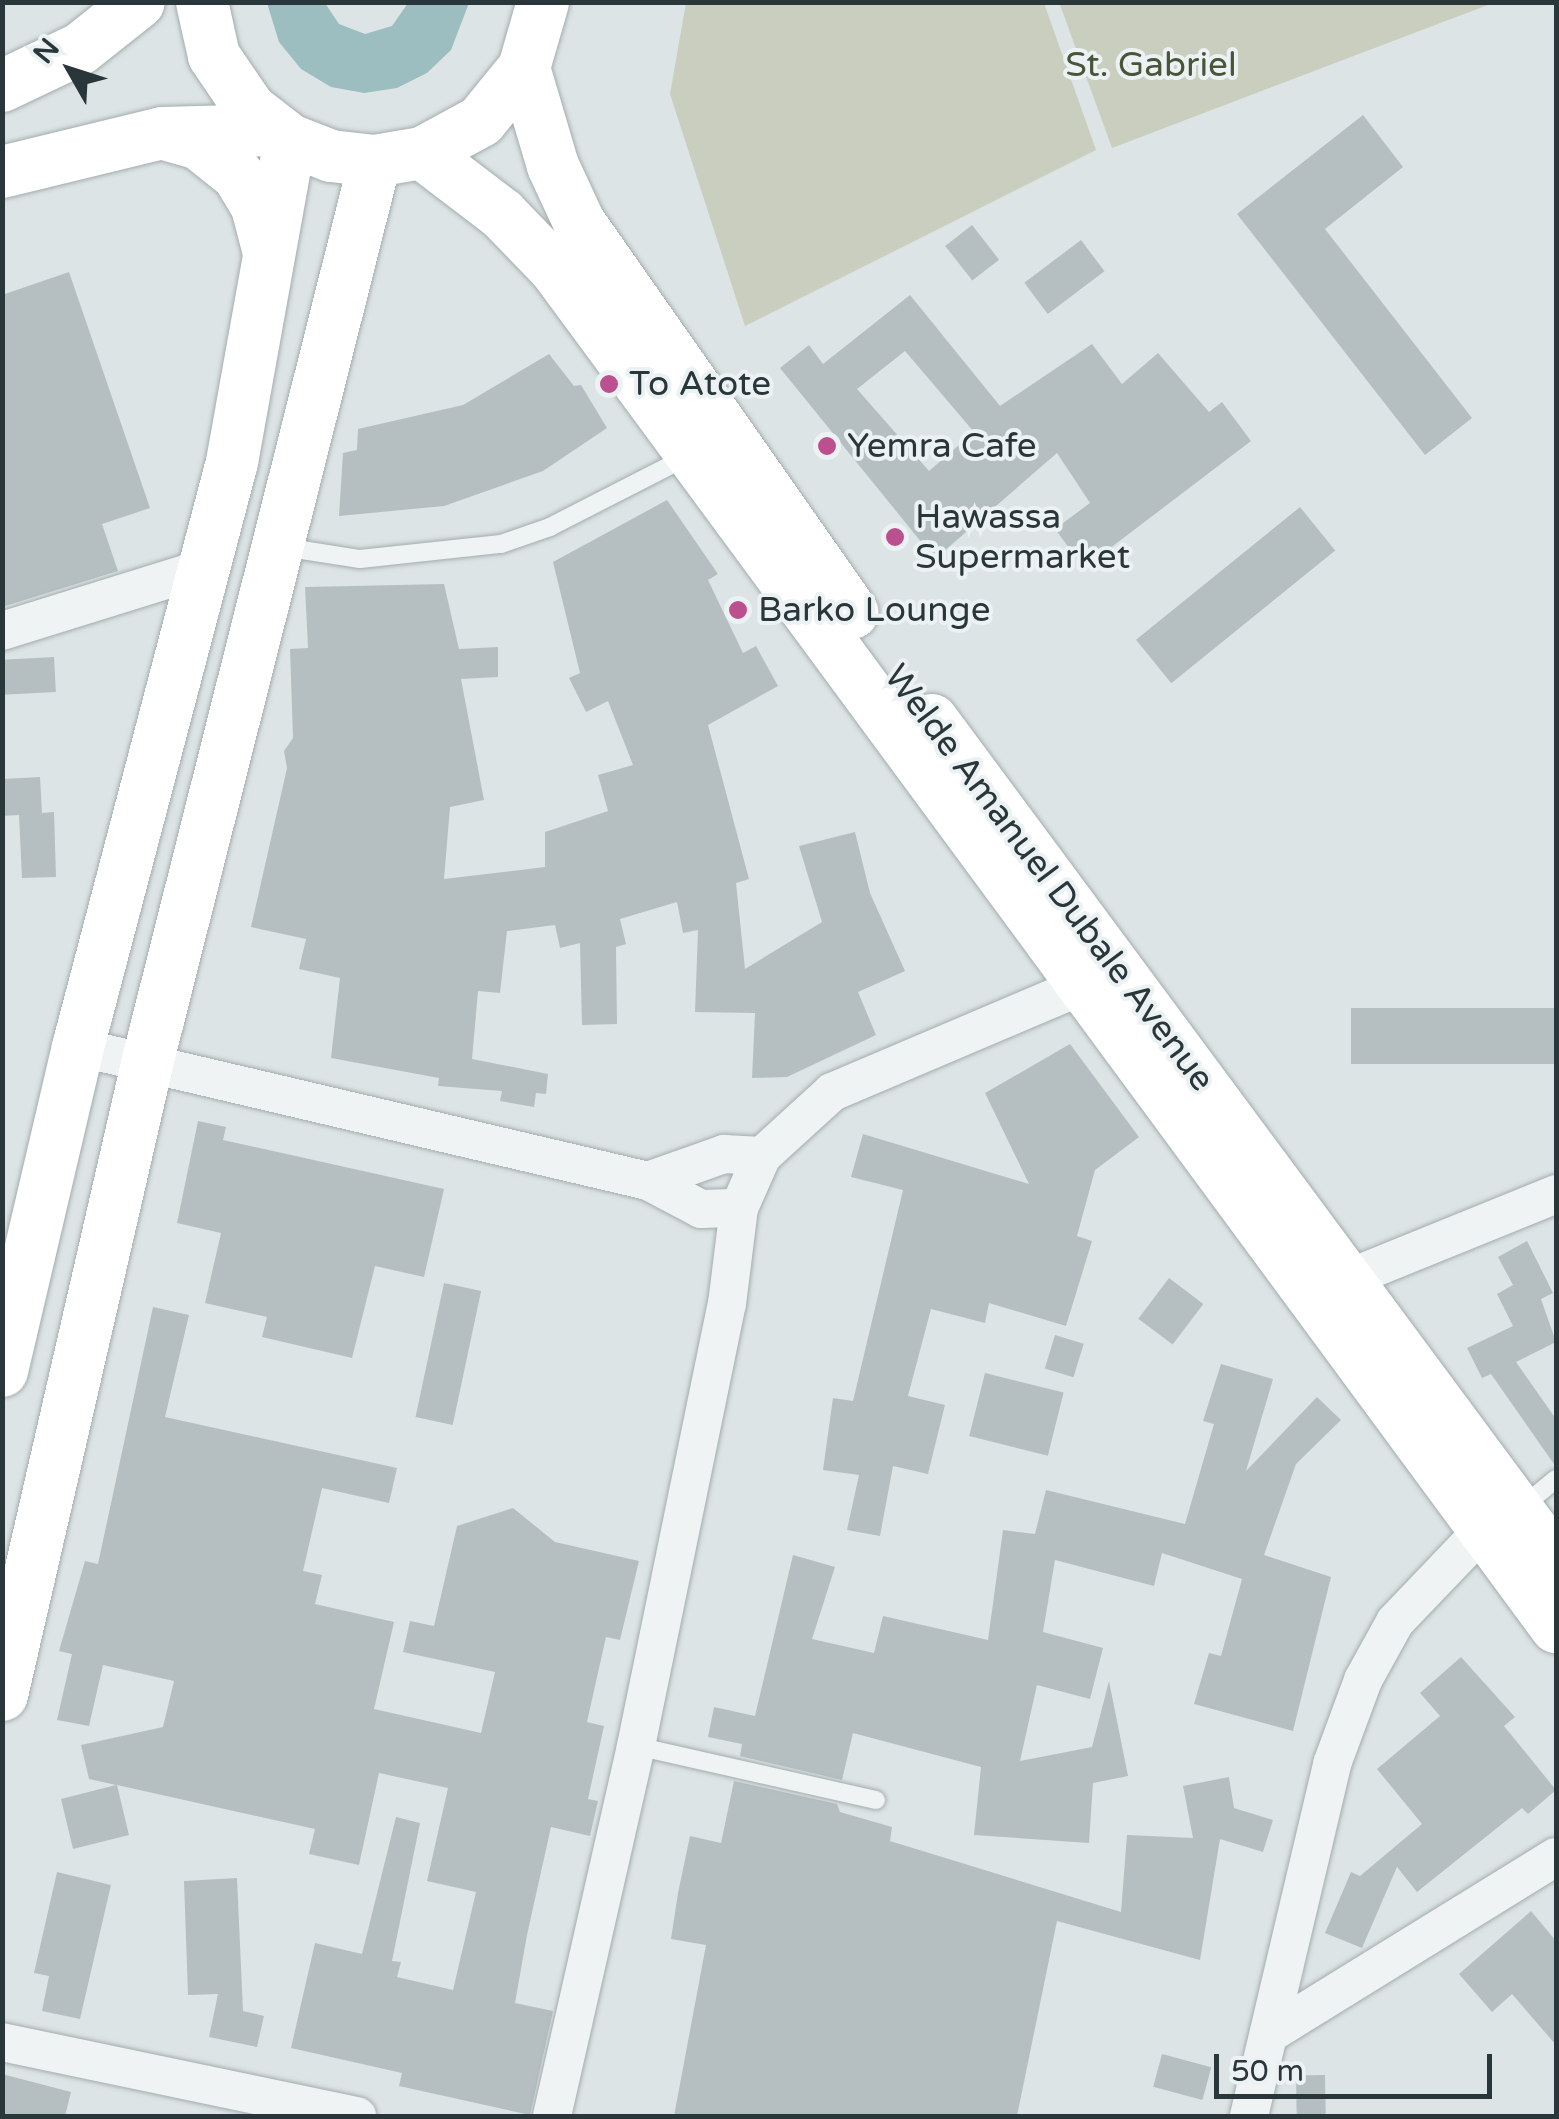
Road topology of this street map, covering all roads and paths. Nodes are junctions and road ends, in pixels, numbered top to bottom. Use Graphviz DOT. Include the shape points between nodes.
graph roads {
  1 [pos="139,2"];
  2 [pos="202,2"];
  3 [pos="543,2"];
  4 [pos="524,68"];
  5 [pos="2,86"];
  6 [pos="162,133"];
  7 [pos="282,135"];
  8 [pos="398,157"];
  9 [pos="2,172"];
  10 [pos="271,263"];
  11 [pos="691,454"];
  12 [pos="277,545"];
  13 [pos="204,568"];
  14 [pos="2,630"];
  15 [pos="1082,986"];
  16 [pos="78,1047"];
  17 [pos="148,1060"];
  18 [pos="762,1156"];
  19 [pos="648,1181"];
  20 [pos="1556,1194"];
  21 [pos="739,1208"];
  22 [pos="1347,1279"];
  23 [pos="2,1370"];
  24 [pos="1520,1506"];
  25 [pos="1556,1562"];
  26 [pos="1556,1627"];
  27 [pos="2,1694"];
  28 [pos="636,1746"];
  29 [pos="876,1800"];
  30 [pos="1556,1858"];
  31 [pos="1269,2034"];
  32 [pos="2,2042"];
  33 [pos="356,2116"];
  34 [pos="552,2116"];
  35 [pos="1250,2116"];
  1 -- 5 [label="main road" via="80,49"];
  2 -- 7 [label="main road" via="214,56 230,84"];
  3 -- 4 [label="main road"];
  4 -- 8 [label="main road" via="481,121"];
  4 -- 22 [label="main road, Welde Amanuel Dubale Avenue" via="553,166 578,222 830,583"];
  6 -- 7 [label="main road"];
  6 -- 9 [label="main road"];
  6 -- 10 [label="main road" via="199,144 238,176 256,207"];
  7 -- 8 [label="main road" via="331,156"];
  7 -- 10 [label="main road"];
  8 -- 11 [label="main road" via="502,214 556,270"];
  8 -- 12 [label="main road"];
  10 -- 13 [label="main road"];
  11 -- 12 [label="lane" via="550,527 501,544 360,559"];
  11 -- 15 [label="main road"];
  12 -- 17 [label="main road"];
  13 -- 14 [label="street"];
  13 -- 16 [label="main road"];
  15 -- 18 [label="street" via="832,1092"];
  15 -- 24 [label="main road"];
  16 -- 17 [label="street"];
  16 -- 23 [label="main road"];
  17 -- 19 [label="street"];
  17 -- 27 [label="main road"];
  18 -- 19 [label="street" via="724,1154"];
  18 -- 21 [label="street"];
  19 -- 21 [label="street" via="701,1209"];
  20 -- 22 [label="street"];
  21 -- 28 [label="street" via="727,1304"];
  22 -- 24 [label="main road, Welde Amanuel Dubale Avenue"];
  24 -- 25 [label="main road, Welde Amanuel Dubale Avenue"];
  24 -- 26 [label="main road"];
  24 -- 31 [label="street" via="1395,1622 1363,1680 1332,1764"];
  28 -- 29 [label="lane"];
  28 -- 34 [label="street"];
  30 -- 31 [label="street"];
  31 -- 35 [label="street"];
  32 -- 33 [label="street"];
}
